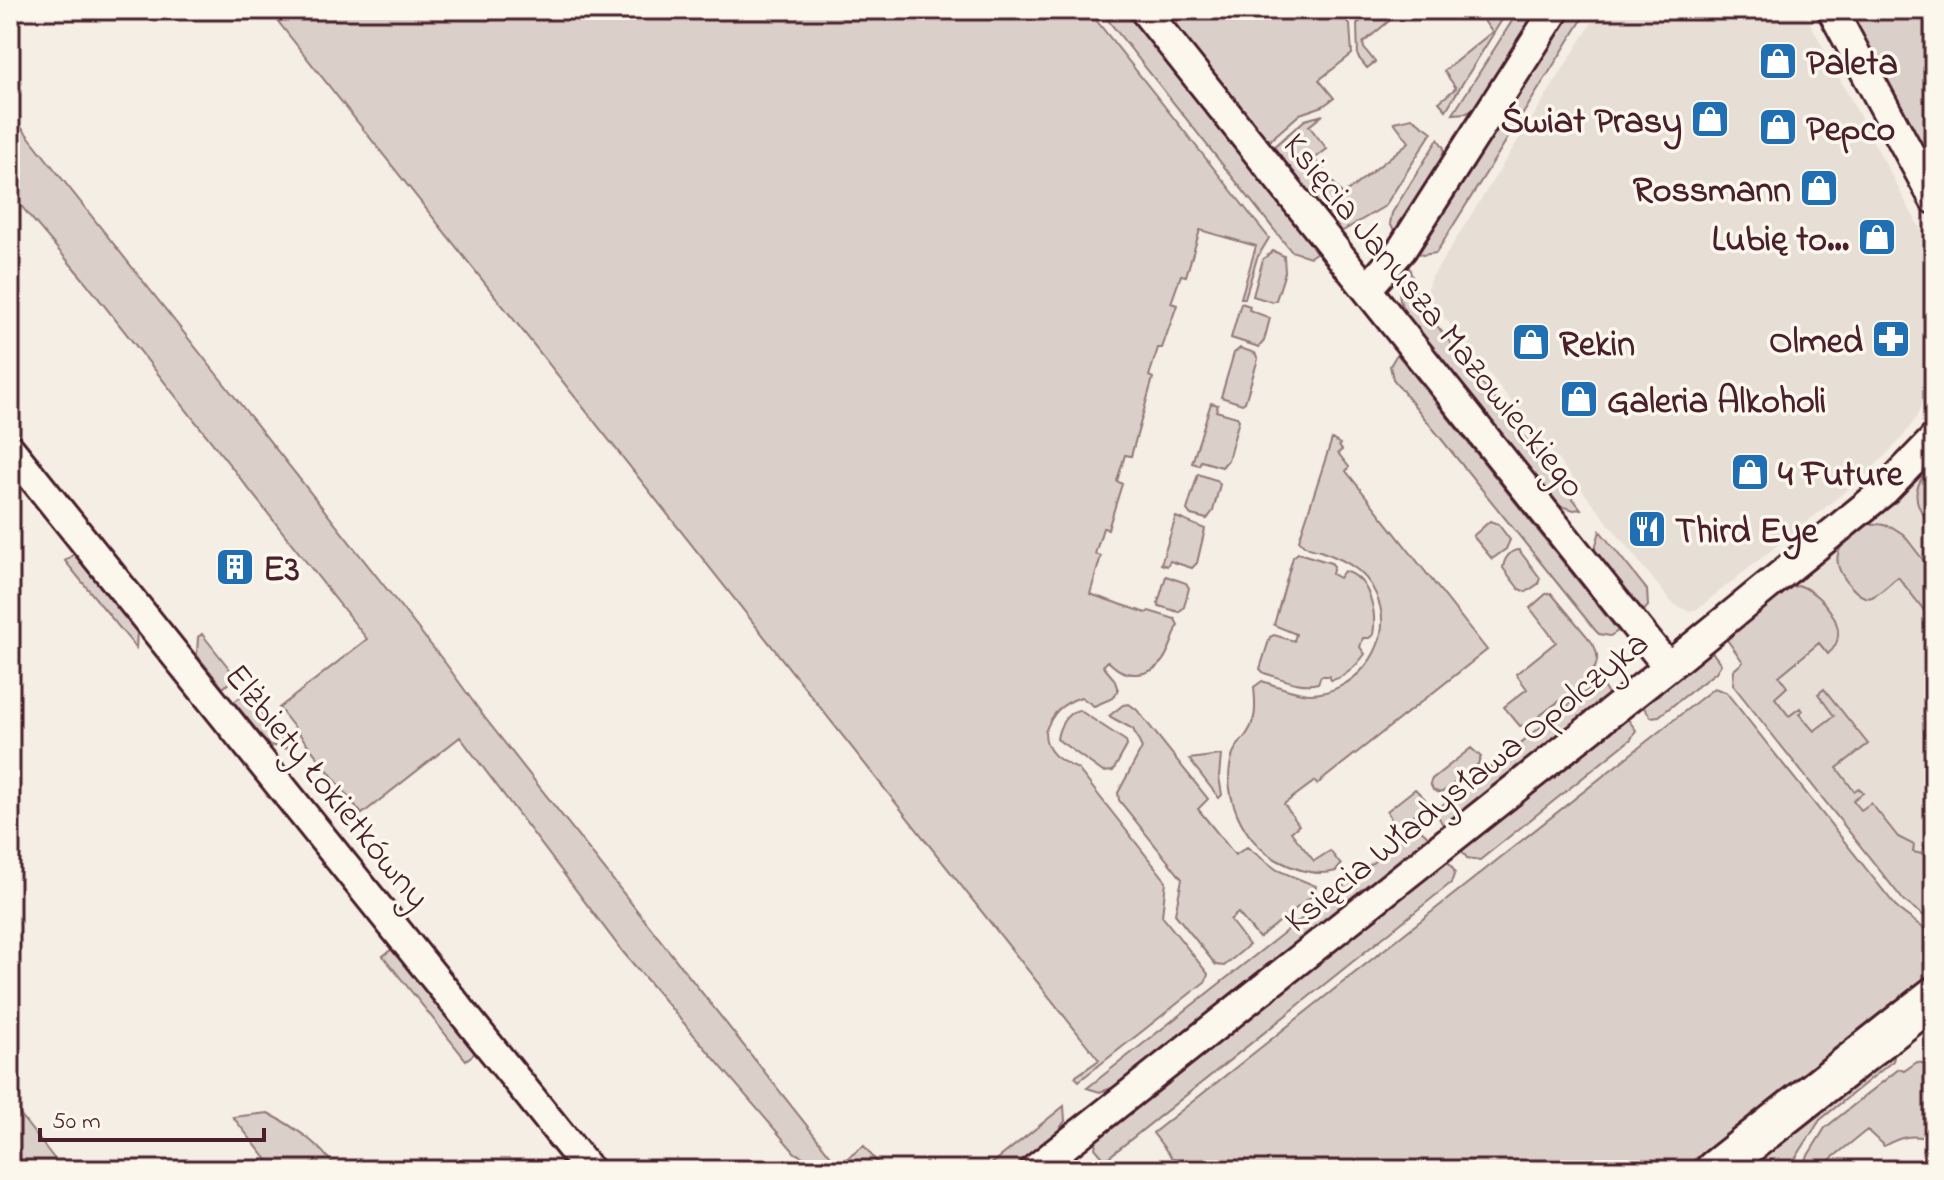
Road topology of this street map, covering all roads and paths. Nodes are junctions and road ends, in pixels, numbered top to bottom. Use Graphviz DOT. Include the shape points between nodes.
graph roads {
  1 [pos="1144,10"];
  2 [pos="1555,10"];
  3 [pos="1832,10"];
  4 [pos="1934,199"];
  5 [pos="1367,289"];
  6 [pos="1934,439"];
  7 [pos="10,449"];
  8 [pos="1668,667"];
  9 [pos="1933,1001"];
  10 [pos="589,1170"];
  11 [pos="1034,1170"];
  12 [pos="1715,1170"];
  1 -- 5 [label="street, Księcia Janusza Mazowieckiego"];
  2 -- 5 [label="street" via="1402,249"];
  3 -- 4 [label="street"];
  5 -- 8 [label="street, Księcia Janusza Mazowieckiego"];
  6 -- 8 [label="street, Księcia Władysława Opolczyka" via="1884,491"];
  7 -- 10 [label="street, Elżbiety Łokietkówny"];
  8 -- 11 [label="street, Księcia Władysława Opolczyka"];
  9 -- 12 [label="street"];
}
